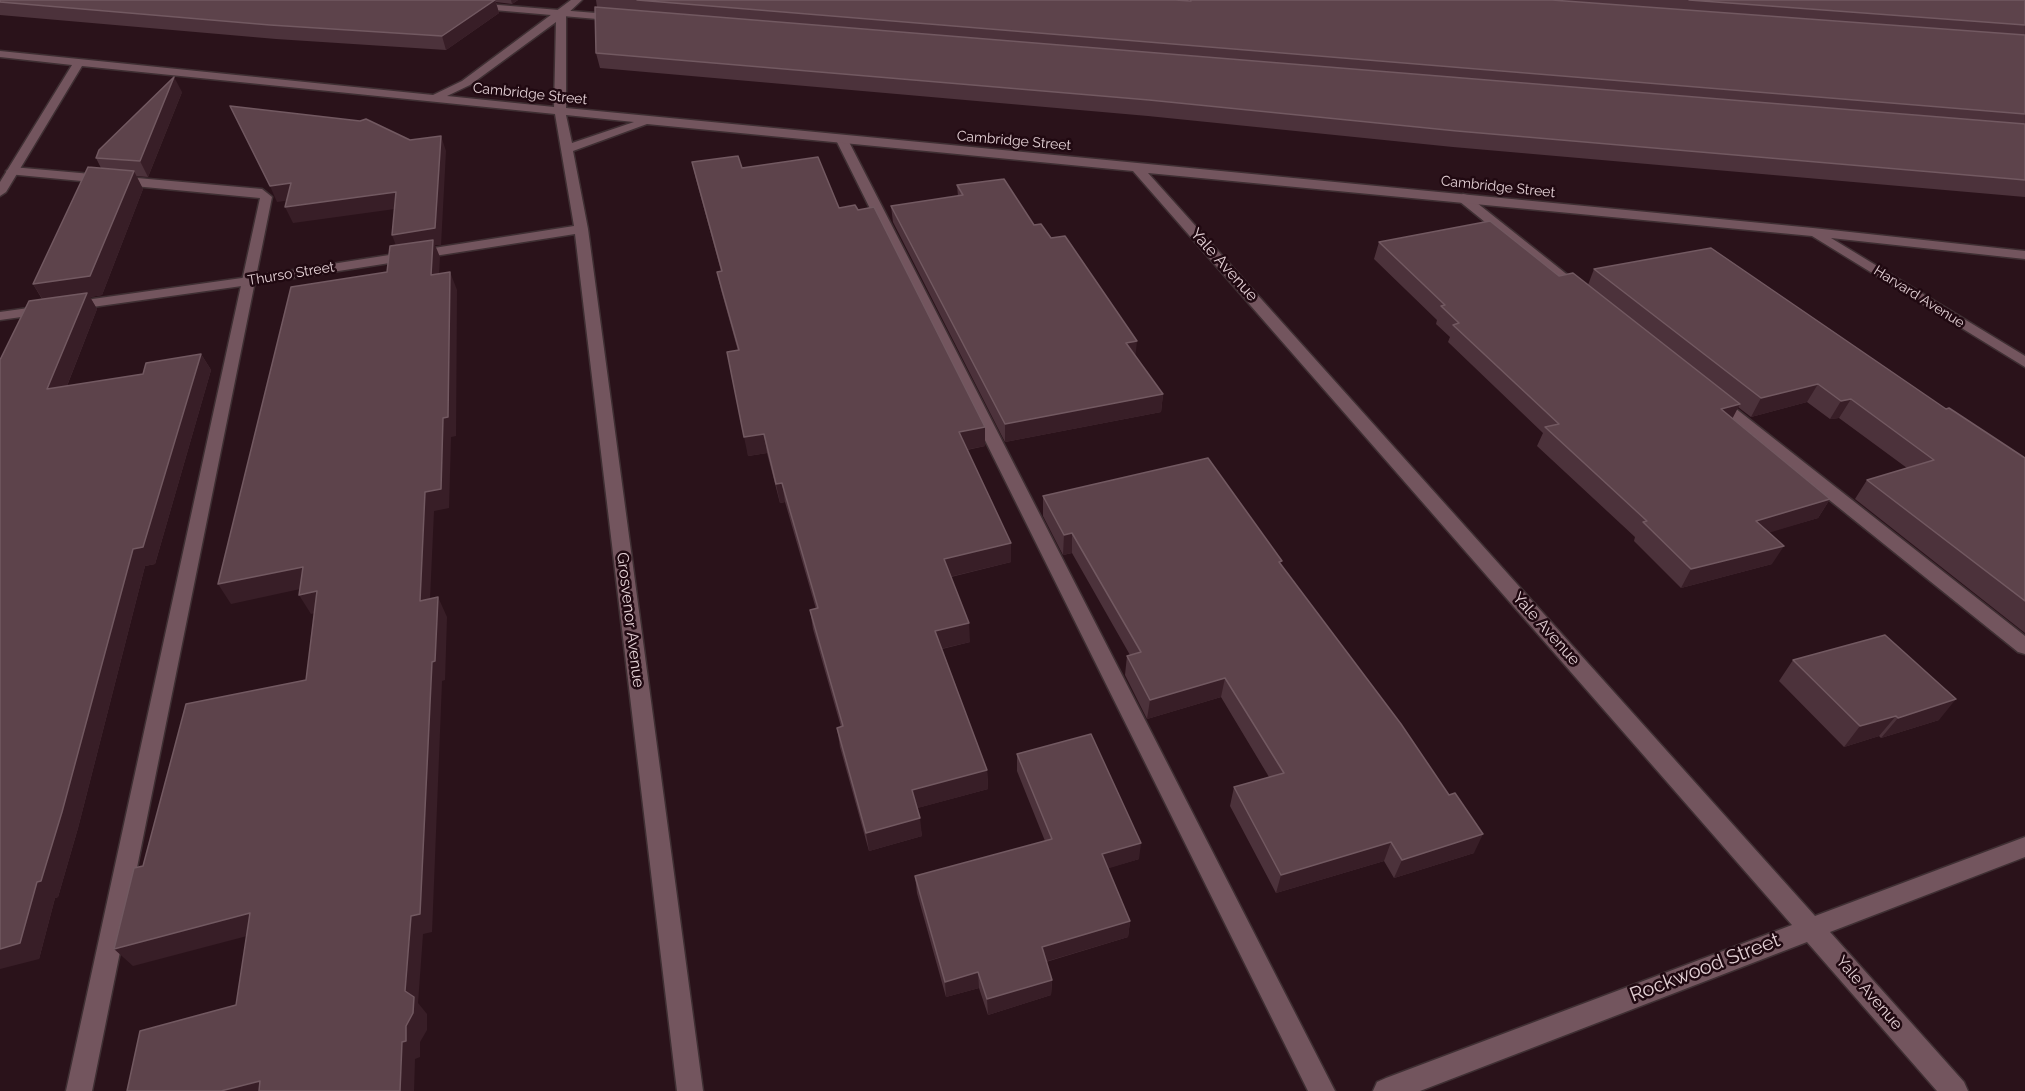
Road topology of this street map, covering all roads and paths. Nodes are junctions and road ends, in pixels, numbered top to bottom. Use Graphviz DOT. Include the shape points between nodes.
graph roads {
  1 [pos="577,0"];
  2 [pos="461,5"];
  3 [pos="561,14"];
  4 [pos="631,19"];
  5 [pos="0,54"];
  6 [pos="79,62"];
  7 [pos="433,99"];
  8 [pos="560,112"];
  9 [pos="649,121"];
  10 [pos="842,140"];
  11 [pos="567,149"];
  12 [pos="1137,168"];
  13 [pos="12,171"];
  14 [pos="0,192"];
  15 [pos="1463,198"];
  16 [pos="581,229"];
  17 [pos="1813,232"];
  18 [pos="2025,255"];
  19 [pos="249,281"];
  20 [pos="1594,303"];
  21 [pos="0,316"];
  22 [pos="2025,362"];
  23 [pos="1706,393"];
  24 [pos="2025,647"];
  25 [pos="2025,847"];
  26 [pos="1812,928"];
  27 [pos="79,1091"];
  28 [pos="690,1091"];
  29 [pos="1322,1091"];
  30 [pos="1386,1091"];
  31 [pos="1954,1091"];
  1 -- 3 [label="street"];
  2 -- 3 [label="street"];
  3 -- 4 [label="street"];
  3 -- 7 [label="street" via="466,83"];
  3 -- 8 [label="street, Grosvenor Avenue"];
  5 -- 6 [label="street, Cambridge Street"];
  6 -- 7 [label="street, Cambridge Street"];
  6 -- 13 [label="street"];
  7 -- 8 [label="street, Cambridge Street"];
  8 -- 9 [label="street, Cambridge Street"];
  8 -- 11 [label="street, Grosvenor Avenue"];
  9 -- 10 [label="street, Cambridge Street"];
  9 -- 11 [label="street"];
  10 -- 12 [label="street, Cambridge Street"];
  10 -- 29 [label="street"];
  11 -- 16 [label="street, Grosvenor Avenue"];
  12 -- 15 [label="street, Cambridge Street"];
  12 -- 26 [label="street, Yale Avenue"];
  13 -- 14 [label="street"];
  13 -- 19 [label="street" via="262,193 266,196"];
  15 -- 17 [label="street, Cambridge Street"];
  15 -- 20 [label="street"];
  16 -- 19 [label="street, Thurso Street"];
  16 -- 28 [label="street, Grosvenor Avenue"];
  17 -- 18 [label="street, Cambridge Street"];
  17 -- 22 [label="street, Harvard Avenue"];
  19 -- 21 [label="street, Thurso Street"];
  19 -- 27 [label="street"];
  23 -- 24 [label="street"];
  25 -- 26 [label="street, Rockwood Street"];
  26 -- 30 [label="street, Rockwood Street"];
  26 -- 31 [label="street, Yale Avenue"];
}
